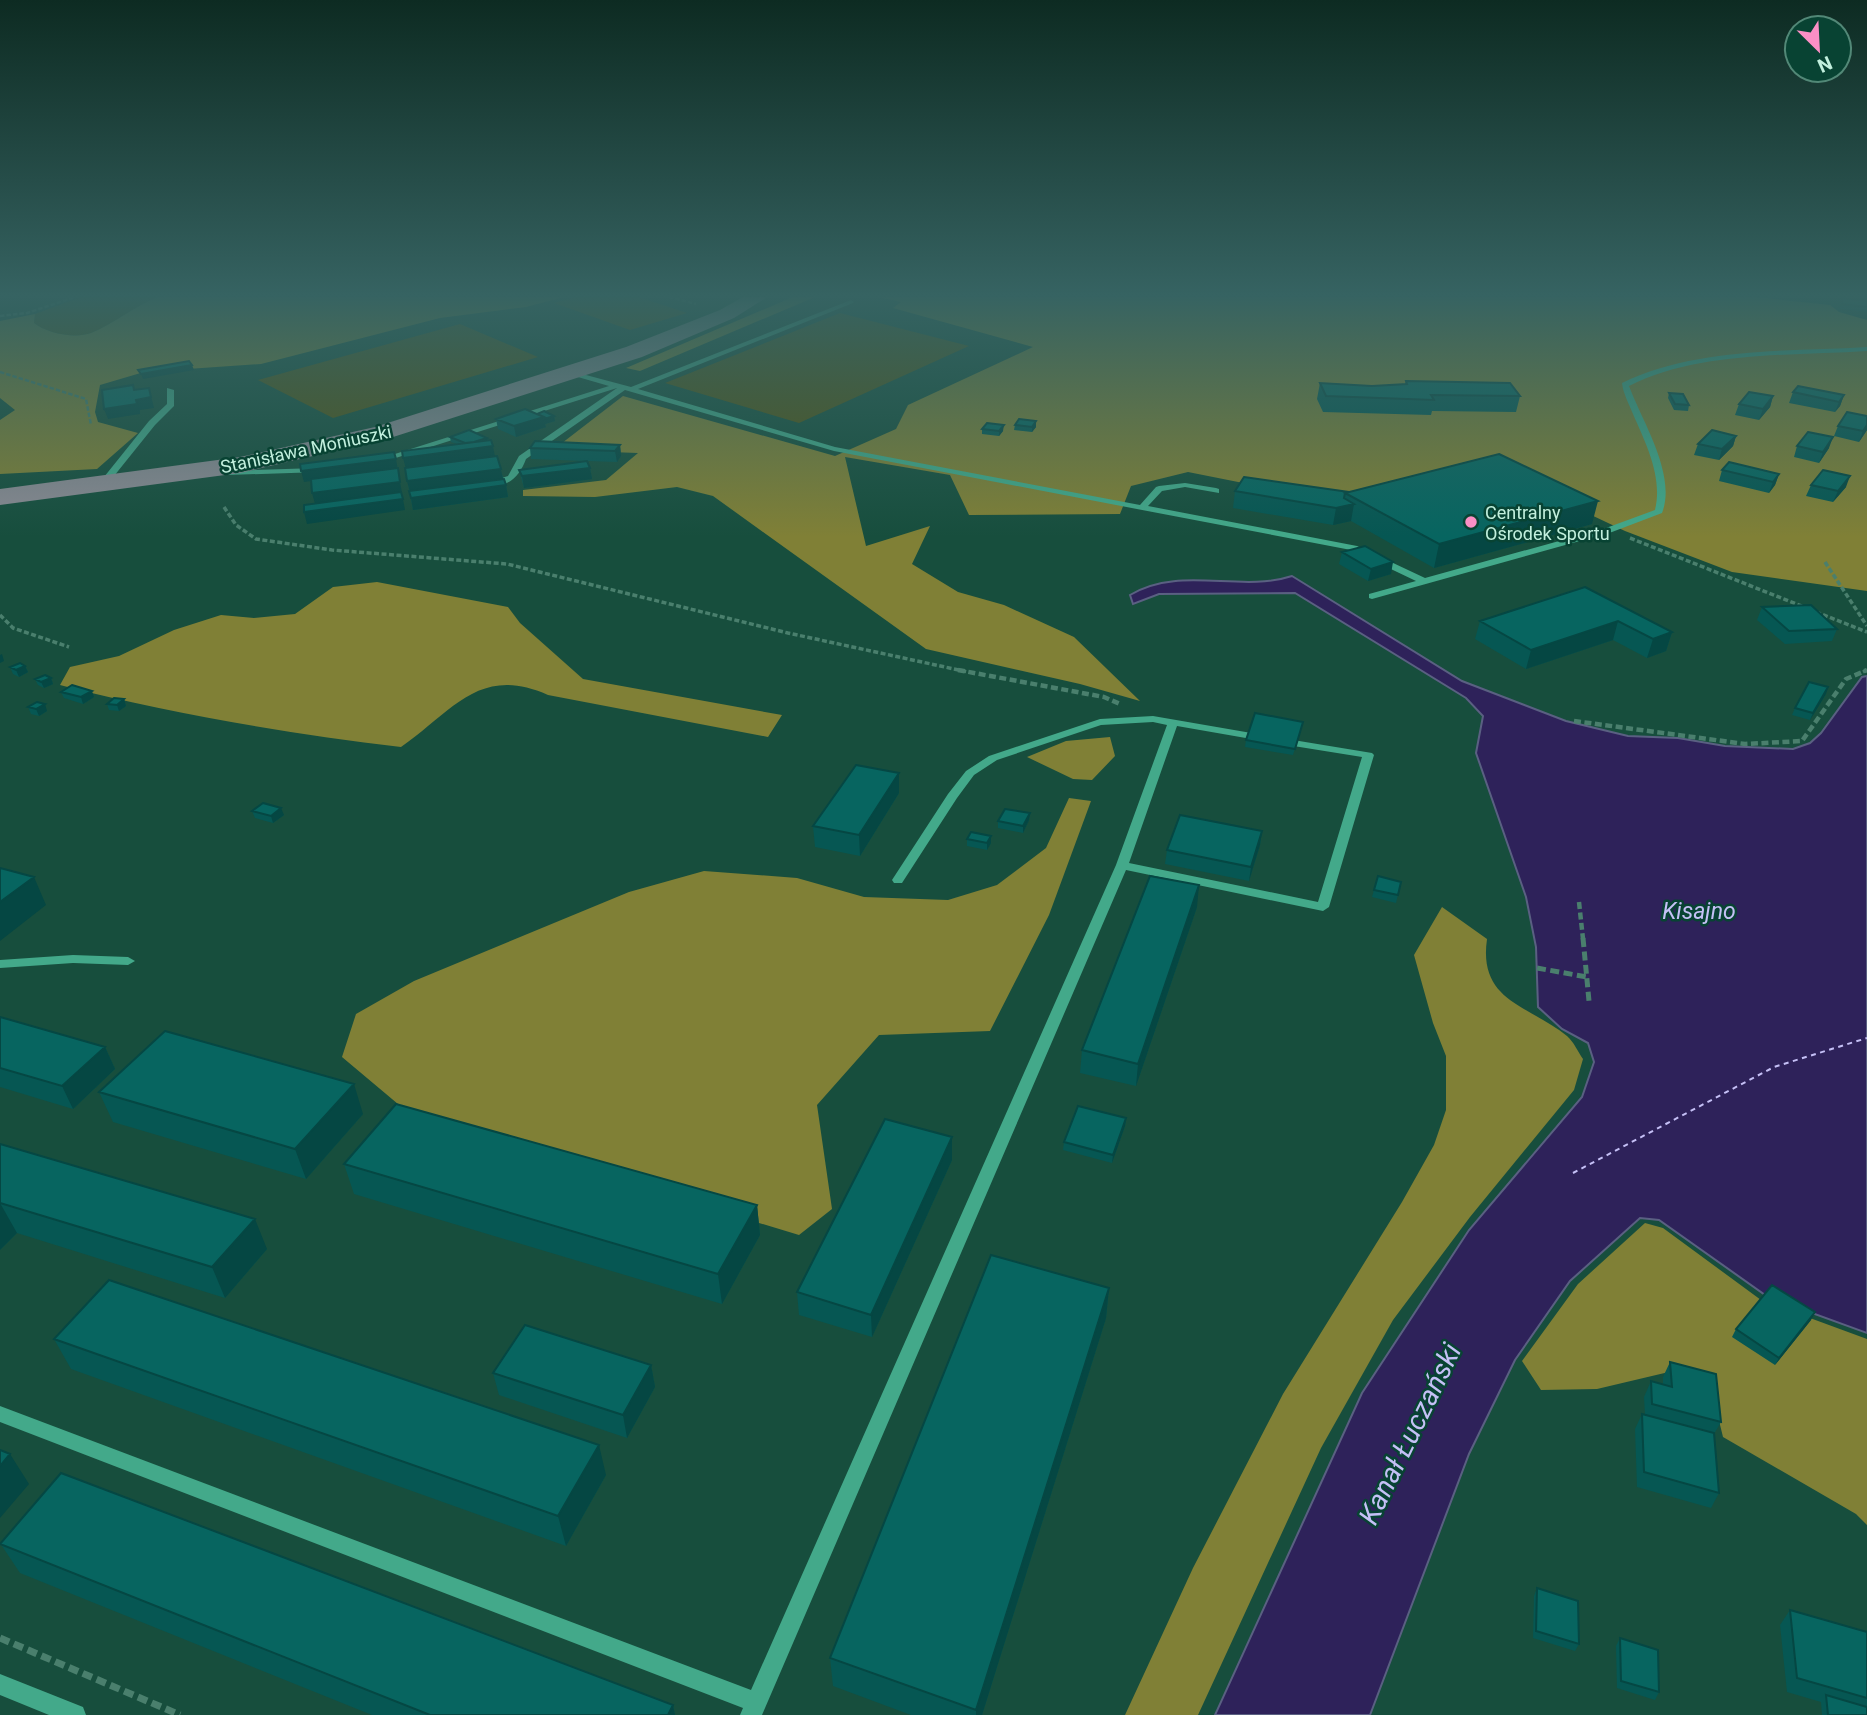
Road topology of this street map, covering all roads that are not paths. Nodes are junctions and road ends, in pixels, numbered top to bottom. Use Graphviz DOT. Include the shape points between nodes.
graph roads {
  1 [pos="561,377"];
  2 [pos="587,377"];
  3 [pos="651,377"];
  4 [pos="1636,377"];
  5 [pos="622,388"];
  6 [pos="170,390"];
  7 [pos="373,462"];
  8 [pos="322,469"];
  9 [pos="199,472"];
  10 [pos="103,484"];
  11 [pos="480,486"];
  12 [pos="1216,491"];
  13 [pos="0,497"];
  14 [pos="1143,507"];
  15 [pos="1423,581"];
  16 [pos="1372,596"];
  17 [pos="1172,723"];
  18 [pos="1122,865"];
  19 [pos="898,880"];
  20 [pos="128,961"];
  21 [pos="0,964"];
  22 [pos="0,1414"];
  23 [pos="0,1684"];
  24 [pos="753,1709"];
  25 [pos="75,1715"];
  1 -- 9 [label="main road, Stanisława Moniuszki" via="381,433"];
  2 -- 5 [label="street"];
  3 -- 5 [label="street"];
  4 -- 15 [label="street" via="1625,384 1642,422 1663,503 1659,511 1609,530"];
  5 -- 7 [label="street"];
  5 -- 11 [label="street" via="522,458 516,476"];
  5 -- 14 [label="street" via="834,449"];
  6 -- 10 [label="street" via="171,404"];
  8 -- 9 [label="street"];
  9 -- 10 [label="main road, Stanisława Moniuszki"];
  10 -- 13 [label="main road, Stanisława Moniuszki"];
  12 -- 14 [label="street" via="1185,485 1159,489"];
  14 -- 15 [label="street" via="1354,548"];
  15 -- 16 [label="street"];
  17 -- 18 [label="street"];
  17 -- 18 [label="street" via="1367,755 1323,907"];
  17 -- 19 [label="street" via="1153,719 1100,722 993,758 970,773 952,796"];
  18 -- 24 [label="street"];
  20 -- 21 [label="street"];
  22 -- 24 [label="street"];
  23 -- 25 [label="street"];
}
